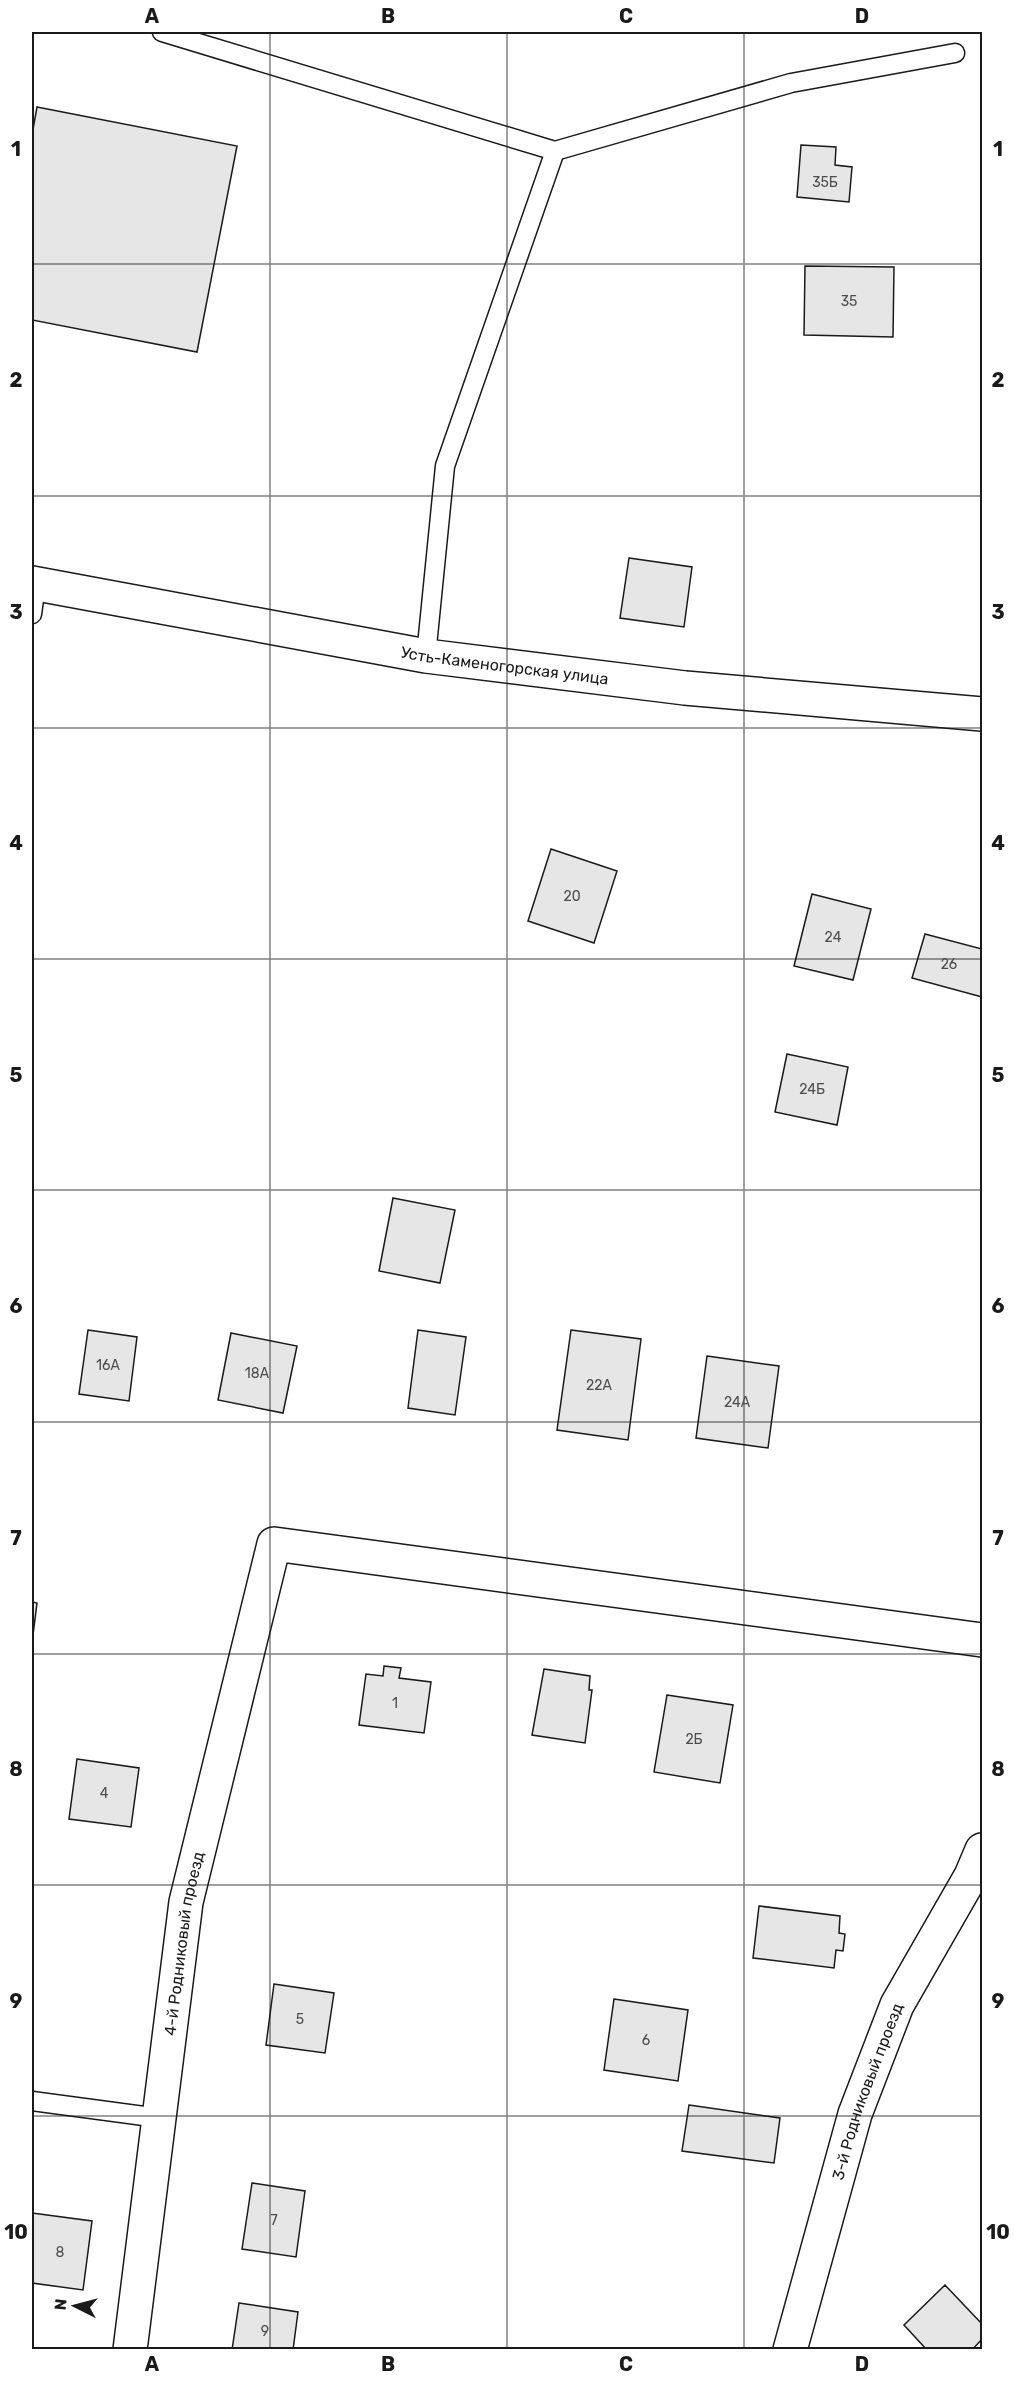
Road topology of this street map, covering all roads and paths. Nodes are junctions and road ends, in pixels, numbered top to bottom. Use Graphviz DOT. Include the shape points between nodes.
graph roads {
  1 [pos="162,32"];
  2 [pos="955,53"];
  3 [pos="555,151"];
  4 [pos="33,594"];
  5 [pos="426,656"];
  6 [pos="982,714"];
  7 [pos="982,1640"];
  8 [pos="979,1872"];
  9 [pos="32,2101"];
  10 [pos="159,2118"];
  11 [pos="130,2349"];
  12 [pos="790,2349"];
  1 -- 3 [label="lane"];
  2 -- 3 [label="lane" via="791,83"];
  3 -- 5 [label="lane" via="445,466"];
  4 -- 5 [label="street, Усть-Каменогорская улица"];
  5 -- 6 [label="street, Усть-Каменогорская улица" via="685,688"];
  7 -- 10 [label="street, 4-й Родниковый проезд" via="274,1544 186,1902"];
  8 -- 12 [label="street, 3-й Родниковый проезд" via="897,2005 855,2114"];
  9 -- 10 [label="lane"];
  10 -- 11 [label="street, 4-й Родниковый проезд"];
}
